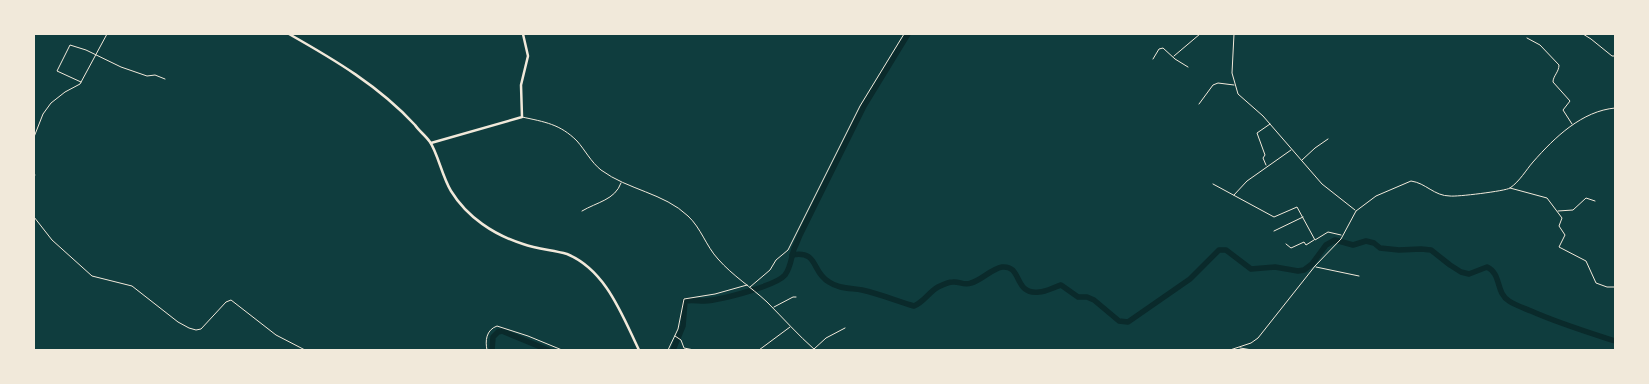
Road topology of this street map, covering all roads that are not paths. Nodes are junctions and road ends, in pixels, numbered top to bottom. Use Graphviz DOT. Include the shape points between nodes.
graph roads {
  1 [pos="107,34"];
  2 [pos="290,34"];
  3 [pos="523,34"];
  4 [pos="904,34"];
  5 [pos="1200,34"];
  6 [pos="1234,34"];
  7 [pos="1582,34"];
  8 [pos="1527,38"];
  9 [pos="95,55"];
  10 [pos="1615,56"];
  11 [pos="1173,57"];
  12 [pos="1152,59"];
  13 [pos="1188,68"];
  14 [pos="165,80"];
  15 [pos="81,82"];
  16 [pos="1234,85"];
  17 [pos="1199,104"];
  18 [pos="1615,108"];
  19 [pos="522,117"];
  20 [pos="1270,124"];
  21 [pos="1572,125"];
  22 [pos="34,137"];
  23 [pos="1328,139"];
  24 [pos="431,143"];
  25 [pos="1292,150"];
  26 [pos="1302,161"];
  27 [pos="1267,166"];
  28 [pos="621,182"];
  29 [pos="1213,184"];
  30 [pos="1510,188"];
  31 [pos="1234,195"];
  32 [pos="1595,202"];
  33 [pos="582,210"];
  34 [pos="1356,211"];
  35 [pos="1557,211"];
  36 [pos="34,217"];
  37 [pos="1304,217"];
  38 [pos="1274,231"];
  39 [pos="1342,236"];
  40 [pos="1315,240"];
  41 [pos="1286,244"];
  42 [pos="1315,266"];
  43 [pos="1359,276"];
  44 [pos="749,287"];
  45 [pos="1615,287"];
  46 [pos="796,298"];
  47 [pos="773,308"];
  48 [pos="791,327"];
  49 [pos="845,328"];
  50 [pos="675,336"];
  51 [pos="1238,347"];
  52 [pos="305,350"];
  53 [pos="487,350"];
  54 [pos="562,350"];
  55 [pos="639,350"];
  56 [pos="668,350"];
  57 [pos="694,350"];
  58 [pos="759,350"];
  59 [pos="814,350"];
  60 [pos="1230,350"];
  61 [pos="1252,350"];
  1 -- 9 [label="street"];
  2 -- 24 [label="main road" via="331,57 382,94"];
  3 -- 19 [label="main road" via="528,56 521,85"];
  4 -- 44 [label="street" via="860,106 788,250"];
  5 -- 11 [label="street"];
  6 -- 16 [label="street"];
  7 -- 10 [label="street"];
  8 -- 21 [label="street" via="1540,45 1559,66 1552,82 1570,101 1564,111"];
  9 -- 14 [label="street"];
  9 -- 15 [label="street"];
  9 -- 15 [label="street" via="68,46 57,72"];
  11 -- 12 [label="street" via="1161,47"];
  11 -- 13 [label="street"];
  15 -- 22 [label="street" via="51,103"];
  16 -- 17 [label="street" via="1213,85"];
  16 -- 20 [label="street" via="1238,94"];
  18 -- 21 [label="street" via="1599,110"];
  19 -- 24 [label="main road"];
  19 -- 28 [label="street" via="562,128 593,162"];
  20 -- 25 [label="street"];
  20 -- 27 [label="street" via="1257,133"];
  21 -- 30 [label="street"];
  23 -- 26 [label="street"];
  24 -- 55 [label="main road" via="451,191 481,224 514,241 575,257 595,273 609,292"];
  25 -- 26 [label="street"];
  25 -- 27 [label="street"];
  26 -- 34 [label="street" via="1322,184"];
  27 -- 31 [label="street"];
  28 -- 33 [label="street" via="610,197"];
  28 -- 44 [label="street" via="671,202 681,210 693,221 719,260"];
  29 -- 31 [label="street"];
  30 -- 34 [label="street" via="1452,197 1407,181 1376,196"];
  30 -- 35 [label="street" via="1546,197"];
  31 -- 37 [label="street" via="1274,217 1296,207"];
  32 -- 35 [label="street" via="1586,198 1573,210"];
  34 -- 39 [label="street"];
  35 -- 45 [label="street" via="1562,218 1559,226 1565,235 1559,247 1586,261 1596,283"];
  36 -- 52 [label="street" via="52,240 92,276 132,286 189,328 201,329 231,300 276,336"];
  37 -- 38 [label="street"];
  37 -- 40 [label="street"];
  39 -- 40 [label="street" via="1328,232"];
  39 -- 42 [label="street"];
  40 -- 41 [label="street" via="1308,245 1304,242 1291,248"];
  42 -- 43 [label="street"];
  42 -- 51 [label="street" via="1258,338"];
  44 -- 47 [label="street"];
  44 -- 50 [label="street" via="684,299"];
  46 -- 47 [label="street"];
  47 -- 48 [label="street"];
  48 -- 58 [label="street"];
  48 -- 59 [label="street"];
  49 -- 59 [label="street" via="826,338"];
  50 -- 56 [label="street"];
  50 -- 57 [label="street" via="684,348"];
  51 -- 60 [label="street"];
  51 -- 61 [label="street"];
  53 -- 54 [label="street" via="488,334 496,326"];
}
